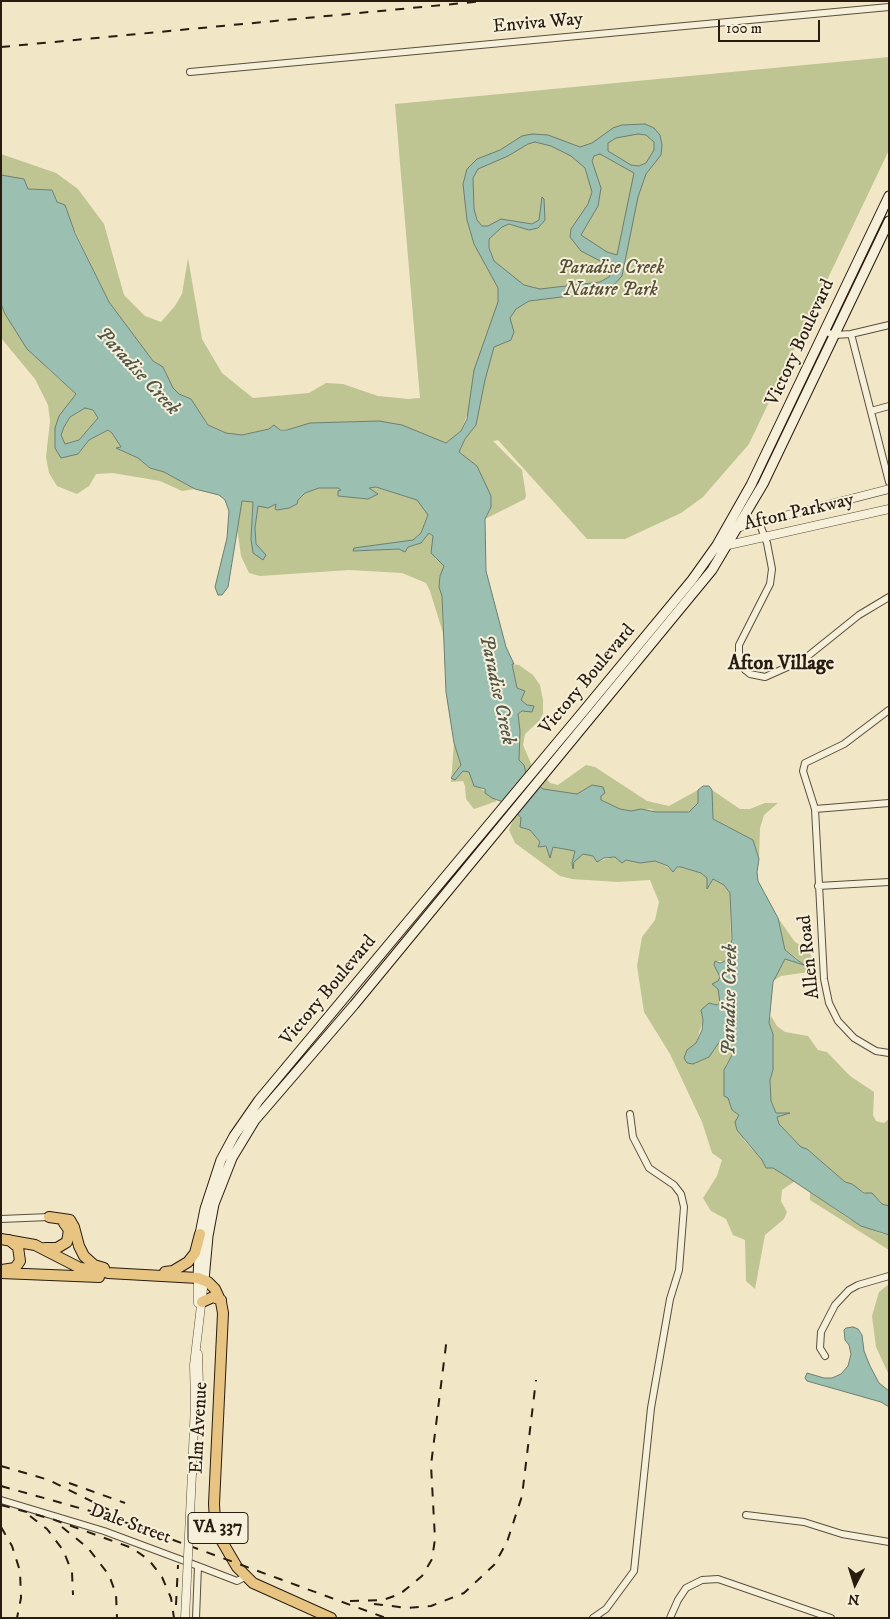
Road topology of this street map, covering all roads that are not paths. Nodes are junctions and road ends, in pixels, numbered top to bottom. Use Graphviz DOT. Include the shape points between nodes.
graph roads {
  1 [pos="889,7"];
  2 [pos="190,72"];
  3 [pos="889,196"];
  4 [pos="889,221"];
  5 [pos="889,325"];
  6 [pos="824,331"];
  7 [pos="850,334"];
  8 [pos="834,335"];
  9 [pos="889,406"];
  10 [pos="871,411"];
  11 [pos="889,482"];
  12 [pos="889,490"];
  13 [pos="889,509"];
  14 [pos="758,522"];
  15 [pos="740,527"];
  16 [pos="725,533"];
  17 [pos="765,538"];
  18 [pos="717,545"];
  19 [pos="728,546"];
  20 [pos="889,598"];
  21 [pos="889,710"];
  22 [pos="545,764"];
  23 [pos="889,804"];
  24 [pos="816,809"];
  25 [pos="889,882"];
  26 [pos="818,886"];
  27 [pos="889,1053"];
  28 [pos="630,1114"];
  29 [pos="231,1150"];
  30 [pos="49,1217"];
  31 [pos="1,1219"];
  32 [pos="200,1234"];
  33 [pos="4,1239"];
  34 [pos="77,1240"];
  35 [pos="35,1245"];
  36 [pos="69,1262"];
  37 [pos="1,1272"];
  38 [pos="105,1273"];
  39 [pos="137,1274"];
  40 [pos="152,1274"];
  41 [pos="889,1276"];
  42 [pos="201,1279"];
  43 [pos="221,1300"];
  44 [pos="201,1307"];
  45 [pos="825,1356"];
  46 [pos="1,1500"];
  47 [pos="746,1515"];
  48 [pos="889,1542"];
  49 [pos="198,1566"];
  50 [pos="245,1576"];
  51 [pos="185,1618"];
  52 [pos="196,1618"];
  53 [pos="331,1618"];
  54 [pos="593,1618"];
  55 [pos="670,1618"];
  56 [pos="831,1618"];
  1 -- 2 [label="street, Enviva Way"];
  3 -- 6 [label="main road, Victory Boulevard"];
  4 -- 8 [label="main road, Victory Boulevard"];
  5 -- 7 [label="street"];
  6 -- 8 [label="street"];
  6 -- 16 [label="main road, Victory Boulevard"];
  7 -- 8 [label="street"];
  7 -- 10 [label="street"];
  8 -- 15 [label="main road, Victory Boulevard"];
  9 -- 10 [label="street"];
  10 -- 11 [label="street"];
  12 -- 14 [label="street, Afton Parkway"];
  13 -- 17 [label="street, Afton Parkway"];
  14 -- 15 [label="street, Afton Parkway"];
  14 -- 17 [label="street"];
  15 -- 16 [label="street, Afton Parkway"];
  15 -- 19 [label="main road, Victory Boulevard"];
  16 -- 18 [label="main road, Victory Boulevard"];
  17 -- 19 [label="street, Afton Parkway"];
  17 -- 20 [label="street" via="772,568 770,584 739,645 739,660 750,674 765,677 803,660 859,615"];
  18 -- 19 [label="street, Afton Parkway"];
  18 -- 22 [label="main road, Victory Boulevard"];
  19 -- 22 [label="main road, Victory Boulevard" via="697,590"];
  21 -- 24 [label="street, Allen Road" via="844,744 805,763 803,771"];
  22 -- 29 [label="main road, Victory Boulevard" via="505,820"];
  22 -- 29 [label="main road, Victory Boulevard" via="496,816 258,1100"];
  23 -- 24 [label="street"];
  24 -- 26 [label="street, Allen Road"];
  25 -- 26 [label="street"];
  26 -- 27 [label="street, Allen Road" via="824,978 833,1013 854,1038"];
  28 -- 54 [label="street" via="633,1137 649,1168 674,1185 681,1194 684,1208 679,1270 670,1300 650,1408 634,1571 606,1609"];
  29 -- 32 [label="main road, Victory Boulevard" via="208,1198"];
  29 -- 42 [label="main road, Victory Boulevard" via="211,1216"];
  30 -- 31 [label="street"];
  30 -- 34 [label="main road" via="70,1220"];
  30 -- 35 [label="main road" via="65,1225 69,1230 68,1240 57,1248"];
  32 -- 40 [label="main road" via="194,1253 185,1264 173,1271"];
  32 -- 42 [label="main road, Victory Boulevard"];
  33 -- 35 [label="main road"];
  33 -- 37 [label="main road" via="18,1247 20,1260 15,1268"];
  34 -- 36 [label="main road"];
  34 -- 38 [label="main road" via="87,1260"];
  35 -- 36 [label="main road"];
  36 -- 38 [label="main road"];
  37 -- 38 [label="main road"];
  38 -- 39 [label="main road"];
  38 -- 39 [label="main road"];
  39 -- 40 [label="main road"];
  40 -- 42 [label="main road"];
  41 -- 45 [label="street" via="858,1284 835,1304 820,1341"];
  42 -- 43 [label="main road" via="212,1285"];
  42 -- 44 [label="street"];
  43 -- 44 [label="main road" via="213,1297"];
  43 -- 50 [label="main road, Elm Avenue / VA 337" via="215,1520 226,1549"];
  44 -- 51 [label="street, bridge" via="193,1380 195,1404"];
  46 -- 49 [label="street, Dale Street" via="104,1531"];
  47 -- 48 [label="street" via="804,1522 842,1534"];
  49 -- 50 [label="street, Dale Street" via="237,1581"];
  49 -- 52 [label="street"];
  50 -- 53 [label="main road, Elm Avenue / VA 337" via="260,1587"];
  55 -- 56 [label="street" via="686,1588 702,1580 718,1579"];
}
